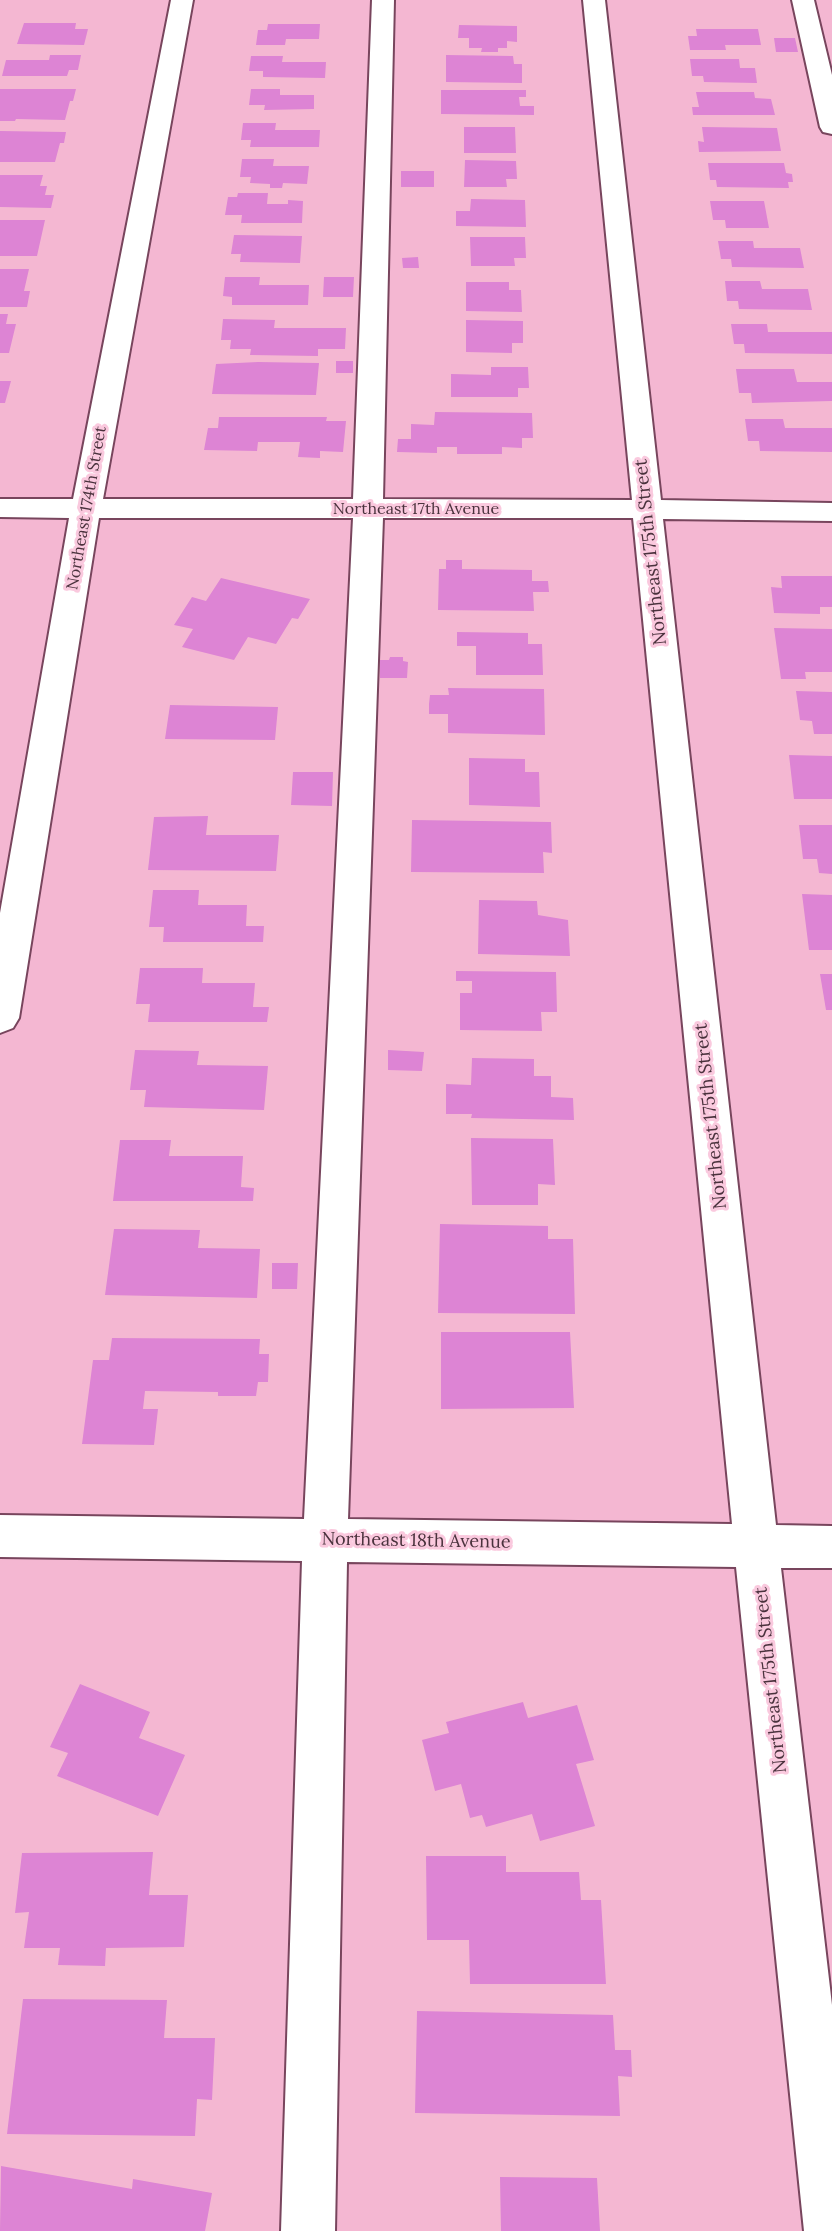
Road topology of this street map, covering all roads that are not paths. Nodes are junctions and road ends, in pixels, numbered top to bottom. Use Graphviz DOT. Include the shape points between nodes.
graph roads {
  1 [pos="182,0"];
  2 [pos="383,0"];
  3 [pos="594,0"];
  4 [pos="803,0"];
  5 [pos="832,127"];
  6 [pos="0,508"];
  7 [pos="86,508"];
  8 [pos="368,509"];
  9 [pos="646,509"];
  10 [pos="832,512"];
  11 [pos="0,1018"];
  12 [pos="0,1536"];
  13 [pos="325,1540"];
  14 [pos="756,1545"];
  15 [pos="832,1547"];
  16 [pos="308,2231"];
  17 [pos="831,2231"];
  1 -- 7 [label="street, Northeast 174th Street"];
  2 -- 8 [label="street"];
  3 -- 9 [label="street, Northeast 175th Street"];
  4 -- 5 [label="street"];
  6 -- 7 [label="street, Northeast 17th Avenue"];
  7 -- 8 [label="street, Northeast 17th Avenue"];
  7 -- 11 [label="street, Northeast 174th Street"];
  8 -- 9 [label="street, Northeast 17th Avenue"];
  8 -- 13 [label="street"];
  9 -- 10 [label="street, Northeast 17th Avenue"];
  9 -- 14 [label="street, Northeast 175th Street"];
  12 -- 13 [label="street, Northeast 18th Avenue"];
  13 -- 14 [label="street, Northeast 18th Avenue"];
  13 -- 16 [label="street"];
  14 -- 15 [label="street, Northeast 18th Avenue"];
  14 -- 17 [label="street, Northeast 175th Street"];
}
